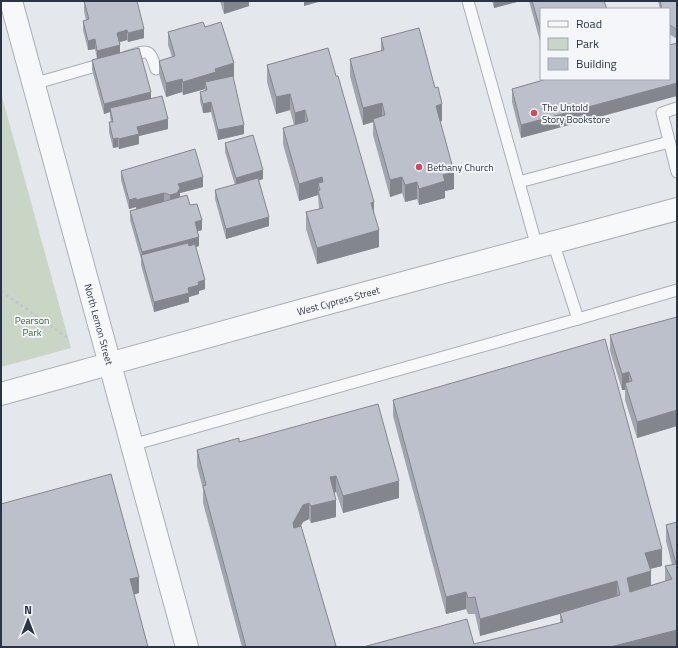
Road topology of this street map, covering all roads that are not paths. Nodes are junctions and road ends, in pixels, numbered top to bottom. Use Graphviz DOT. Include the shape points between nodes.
graph roads {
  1 [pos="11,1"];
  2 [pos="468,1"];
  3 [pos="156,69"];
  4 [pos="33,84"];
  5 [pos="677,108"];
  6 [pos="669,142"];
  7 [pos="677,172"];
  8 [pos="519,182"];
  9 [pos="677,208"];
  10 [pos="545,244"];
  11 [pos="677,290"];
  12 [pos="578,319"];
  13 [pos="110,364"];
  14 [pos="1,394"];
  15 [pos="132,445"];
  16 [pos="187,647"];
  1 -- 4 [label="street, North Lemon Street"];
  2 -- 8 [label="lane"];
  3 -- 4 [label="lane" via="152,55 143,52"];
  4 -- 13 [label="street, North Lemon Street"];
  5 -- 6 [label="lane" via="662,113"];
  6 -- 7 [label="lane"];
  6 -- 8 [label="lane"];
  8 -- 10 [label="lane"];
  9 -- 10 [label="street, West Cypress Street"];
  10 -- 12 [label="lane"];
  10 -- 13 [label="street, West Cypress Street"];
  11 -- 12 [label="lane"];
  12 -- 15 [label="lane"];
  13 -- 14 [label="street, West Cypress Street"];
  13 -- 15 [label="street, North Lemon Street"];
  15 -- 16 [label="street, North Lemon Street"];
}
